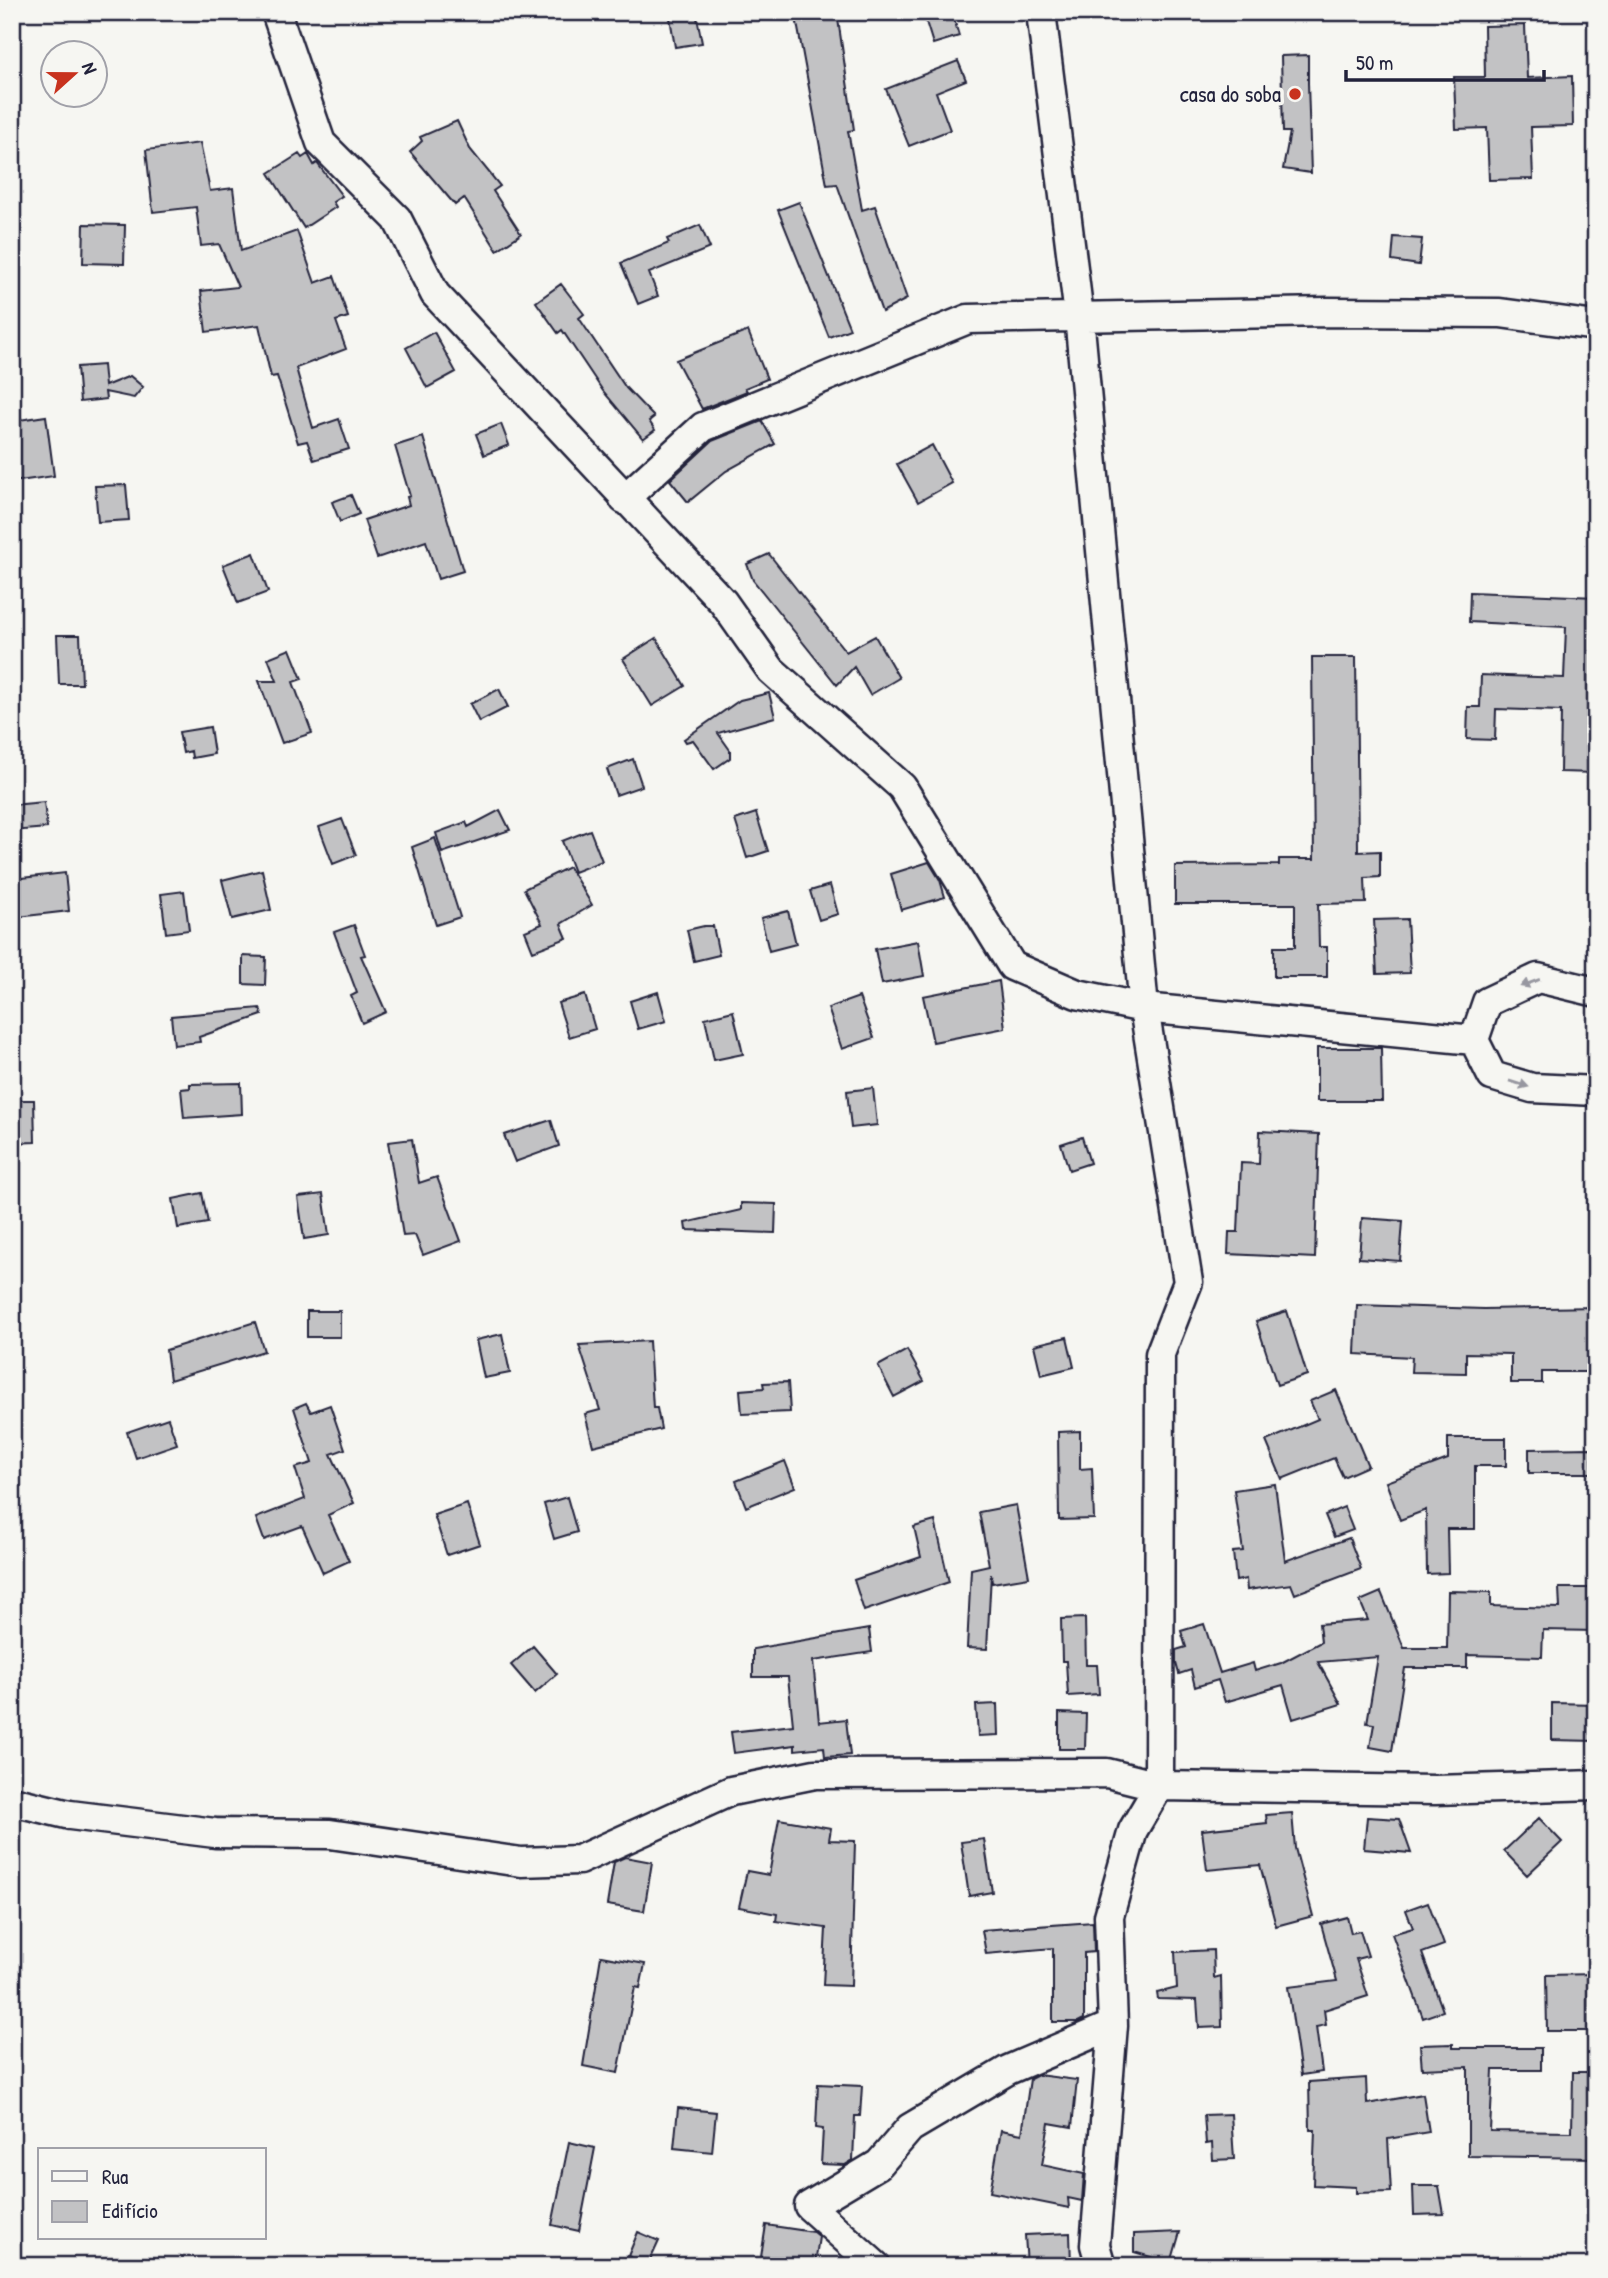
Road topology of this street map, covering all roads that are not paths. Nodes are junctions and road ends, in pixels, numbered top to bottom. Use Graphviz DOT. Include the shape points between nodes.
graph roads {
  1 [pos="276,12"];
  2 [pos="1041,12"];
  3 [pos="1079,316"];
  4 [pos="1596,326"];
  5 [pos="624,499"];
  6 [pos="1596,992"];
  7 [pos="1144,1007"];
  8 [pos="1474,1040"];
  9 [pos="1596,1091"];
  10 [pos="1596,1785"];
  11 [pos="1159,1786"];
  12 [pos="12,1801"];
  13 [pos="1113,2025"];
  14 [pos="876,2266"];
  15 [pos="1101,2266"];
  1 -- 5 [label="street" via="321,143 397,219 435,294"];
  2 -- 3 [label="street"];
  3 -- 4 [label="street" via="1500,313"];
  3 -- 5 [label="street" via="968,319 703,427"];
  3 -- 7 [label="street"];
  5 -- 7 [label="street" via="723,602 771,670 902,787 1012,966 1077,994"];
  6 -- 8 [label="street, one-way" via="1538,978 1487,1002"];
  7 -- 8 [label="street"];
  7 -- 11 [label="street" via="1188,1282 1160,1354"];
  8 -- 9 [label="street, one-way" via="1492,1076 1532,1088"];
  10 -- 11 [label="street" via="1435,1790"];
  11 -- 12 [label="street" via="1107,1773 815,1774 730,1791 579,1860 522,1862 330,1834 215,1833 70,1815"];
  11 -- 13 [label="street" via="1133,1830 1109,1916"];
  13 -- 14 [label="street" via="997,2076 910,2128 879,2164 809,2206"];
  13 -- 15 [label="street" via="1095,2245"];
}
